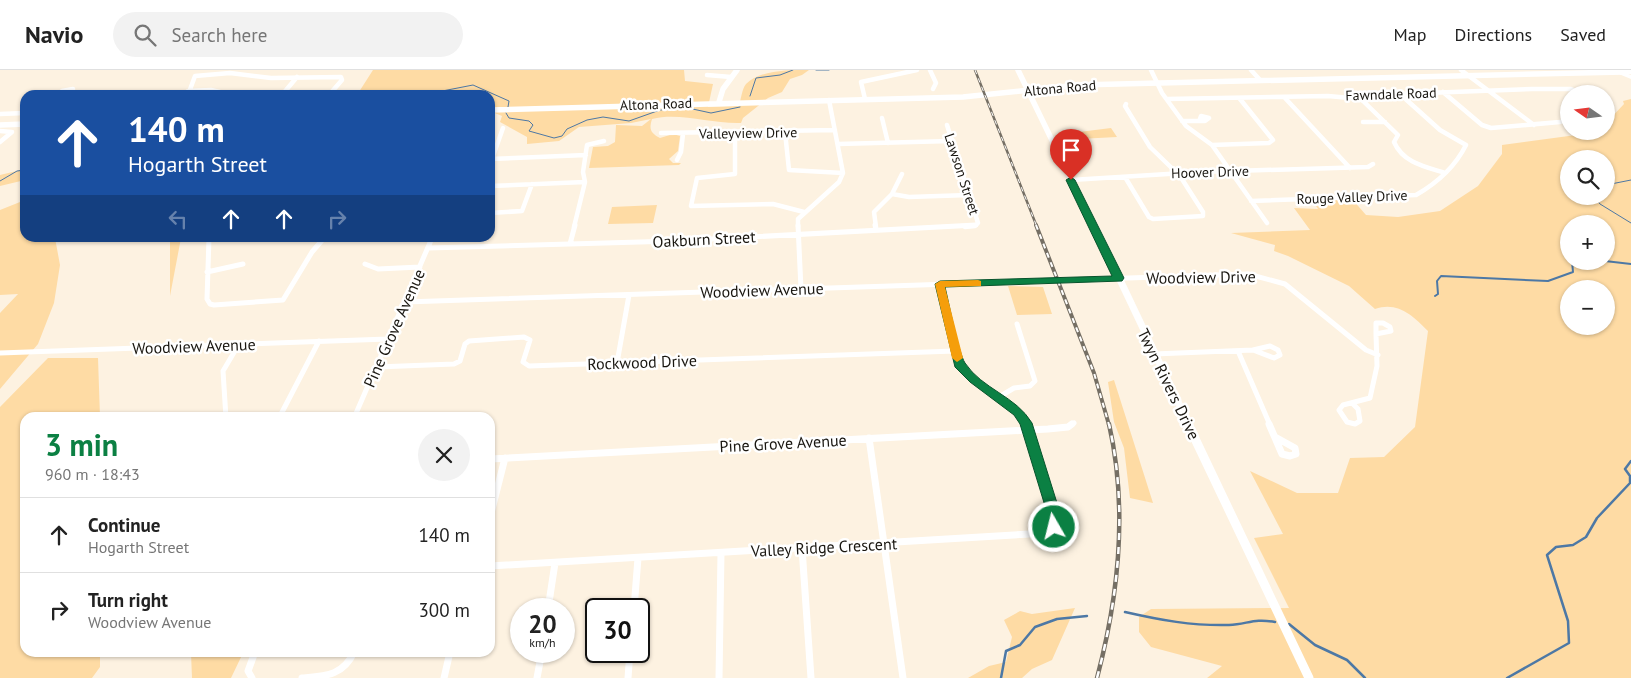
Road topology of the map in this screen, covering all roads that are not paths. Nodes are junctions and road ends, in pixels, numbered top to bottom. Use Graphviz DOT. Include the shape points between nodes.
graph roads {
  1 [pos="737,70"];
  2 [pos="917,70"];
  3 [pos="930,70"];
  4 [pos="1018,70"];
  5 [pos="1151,70"];
  6 [pos="1251,70"];
  7 [pos="1461,70"];
  8 [pos="1597,70"];
  9 [pos="1617,71"];
  10 [pos="1587,72"];
  11 [pos="1631,74"];
  12 [pos="707,75"];
  13 [pos="1468,76"];
  14 [pos="297,77"];
  15 [pos="731,77"];
  16 [pos="1260,80"];
  17 [pos="1160,85"];
  18 [pos="73,89"];
  19 [pos="933,89"];
  20 [pos="1560,89"];
  21 [pos="68,90"];
  22 [pos="189,90"];
  23 [pos="286,90"];
  24 [pos="333,90"];
  25 [pos="1488,90"];
  26 [pos="1029,91"];
  27 [pos="1443,92"];
  28 [pos="1400,94"];
  29 [pos="1286,98"];
  30 [pos="1361,98"];
  31 [pos="865,99"];
  32 [pos="1167,99"];
  33 [pos="1240,99"];
  34 [pos="829,100"];
  35 [pos="719,102"];
  36 [pos="1126,104"];
  37 [pos="495,110"];
  38 [pos="20,113"];
  39 [pos="0,114"];
  40 [pos="882,118"];
  41 [pos="1200,119"];
  42 [pos="1182,121"];
  43 [pos="1363,122"];
  44 [pos="1385,122"];
  45 [pos="1560,122"];
  46 [pos="20,124"];
  47 [pos="0,125"];
  48 [pos="946,125"];
  49 [pos="1534,125"];
  50 [pos="503,128"];
  51 [pos="835,130"];
  52 [pos="0,131"];
  53 [pos="786,132"];
  54 [pos="661,133"];
  55 [pos="683,134"];
  56 [pos="735,134"];
  57 [pos="604,141"];
  58 [pos="951,141"];
  59 [pos="0,142"];
  60 [pos="888,142"];
  61 [pos="838,144"];
  62 [pos="1212,145"];
  63 [pos="495,149"];
  64 [pos="586,155"];
  65 [pos="495,159"];
  66 [pos="678,160"];
  67 [pos="1373,164"];
  68 [pos="1350,168"];
  69 [pos="1230,171"];
  70 [pos="843,173"];
  71 [pos="1177,173"];
  72 [pos="1444,173"];
  73 [pos="902,174"];
  74 [pos="1125,178"];
  75 [pos="1071,180"];
  76 [pos="585,182"];
  77 [pos="532,184"];
  78 [pos="495,186"];
  79 [pos="892,194"];
  80 [pos="969,195"];
  81 [pos="1251,201"];
  82 [pos="804,212"];
  83 [pos="495,213"];
  84 [pos="1268,222"];
  85 [pos="978,223"];
  86 [pos="876,230"];
  87 [pos="798,234"];
  88 [pos="208,242"];
  89 [pos="321,242"];
  90 [pos="430,242"];
  91 [pos="570,244"];
  92 [pos="428,248"];
  93 [pos="243,264"];
  94 [pos="365,264"];
  95 [pos="420,268"];
  96 [pos="208,272"];
  97 [pos="1118,278"];
  98 [pos="940,284"];
  99 [pos="801,289"];
  100 [pos="629,295"];
  101 [pos="405,302"];
  102 [pos="1017,324"];
  103 [pos="1376,334"];
  104 [pos="388,339"];
  105 [pos="319,341"];
  106 [pos="239,344"];
  107 [pos="1253,350"];
  108 [pos="955,351"];
  109 [pos="1238,351"];
  110 [pos="0,353"];
  111 [pos="1154,354"];
  112 [pos="1378,355"];
  113 [pos="618,363"];
  114 [pos="377,367"];
  115 [pos="999,397"];
  116 [pos="1352,403"];
  117 [pos="226,412"];
  118 [pos="282,412"];
  119 [pos="357,412"];
  120 [pos="1074,423"];
  121 [pos="1028,430"];
  122 [pos="869,438"];
  123 [pos="1275,438"];
  124 [pos="505,458"];
  125 [pos="495,459"];
  126 [pos="495,497"];
  127 [pos="884,543"];
  128 [pos="802,548"];
  129 [pos="721,553"];
  130 [pos="638,558"];
  131 [pos="555,564"];
  132 [pos="495,566"];
  133 [pos="550,598"];
  134 [pos="635,598"];
  135 [pos="253,657"];
  136 [pos="352,657"];
  137 [pos="449,657"];
  138 [pos="540,663"];
  139 [pos="629,663"];
  140 [pos="252,678"];
  141 [pos="302,678"];
  142 [pos="444,678"];
  143 [pos="537,678"];
  144 [pos="628,678"];
  145 [pos="719,678"];
  146 [pos="811,678"];
  147 [pos="903,678"];
  148 [pos="1308,678"];
  1 -- 15 [label="main road"];
  2 -- 31 [label="street" via="861,82"];
  3 -- 19 [label="street" via="936,83"];
  4 -- 26 [label="main road, Twyn Rivers Drive"];
  5 -- 17 [label="street"];
  6 -- 16 [label="street"];
  7 -- 13 [label="street"];
  8 -- 10 [label="main road"];
  9 -- 10 [label="main road, Altona Road"];
  9 -- 11 [label="main road"];
  10 -- 13 [label="main road, Altona Road"];
  12 -- 15 [label="street"];
  13 -- 16 [label="main road, Altona Road"];
  13 -- 25 [label="street"];
  14 -- 22 [label="street" via="200,74 195,76"];
  14 -- 23 [label="street"];
  14 -- 24 [label="street" via="341,77"];
  15 -- 35 [label="main road" via="720,94"];
  16 -- 17 [label="main road, Altona Road"];
  17 -- 26 [label="main road, Altona Road" via="1078,85"];
  17 -- 32 [label="street"];
  18 -- 21 [label="street"];
  20 -- 25 [label="street, Fawndale Road"];
  25 -- 27 [label="street, Fawndale Road"];
  25 -- 49 [label="street"];
  26 -- 31 [label="main road, Altona Road"];
  26 -- 75 [label="main road, Twyn Rivers Drive"];
  27 -- 28 [label="street, Fawndale Road"];
  27 -- 49 [label="street" via="1490,128"];
  28 -- 30 [label="street, Fawndale Road"];
  28 -- 72 [label="street, Rouge Valley Drive" via="1440,130 1466,145"];
  29 -- 30 [label="street, Fawndale Road"];
  29 -- 33 [label="street, Fawndale Road"];
  29 -- 68 [label="street"];
  30 -- 44 [label="street"];
  31 -- 34 [label="main road, Altona Road"];
  32 -- 33 [label="street, Fawndale Road"];
  32 -- 42 [label="street"];
  33 -- 62 [label="street" via="1273,140 1269,143"];
  34 -- 35 [label="main road, Altona Road"];
  34 -- 51 [label="street"];
  35 -- 37 [label="main road, Altona Road"];
  36 -- 71 [label="street" via="1150,146"];
  38 -- 39 [label="street"];
  40 -- 60 [label="street"];
  41 -- 42 [label="street"];
  42 -- 62 [label="street"];
  43 -- 44 [label="street"];
  44 -- 72 [label="street" via="1398,135 1394,146 1407,159"];
  45 -- 49 [label="street"];
  46 -- 47 [label="main road"];
  48 -- 58 [label="street, Lawson Street"];
  50 -- 63 [label="street"];
  51 -- 53 [label="street, Valleyview Drive"];
  51 -- 61 [label="street"];
  52 -- 59 [label="street" via="12,132"];
  53 -- 56 [label="street, Valleyview Drive"];
  53 -- 70 [label="street" via="789,170"];
  54 -- 55 [label="street, Valleyview Drive"];
  55 -- 56 [label="street, Valleyview Drive"];
  55 -- 66 [label="street"];
  56 -- 82 [label="street" via="735,174 696,179 692,206 773,204"];
  57 -- 64 [label="street" via="587,145"];
  58 -- 60 [label="street"];
  58 -- 80 [label="street, Lawson Street"];
  60 -- 61 [label="street"];
  61 -- 70 [label="street"];
  62 -- 69 [label="street"];
  64 -- 65 [label="street"];
  64 -- 76 [label="street"];
  67 -- 68 [label="street, Hoover Drive"];
  68 -- 69 [label="street, Hoover Drive"];
  69 -- 71 [label="street, Hoover Drive"];
  69 -- 81 [label="street"];
  70 -- 82 [label="street" via="839,182"];
  71 -- 74 [label="street, Hoover Drive"];
  71 -- 74 [label="street" via="1203,216 1149,217"];
  72 -- 81 [label="street, Rouge Valley Drive" via="1441,179 1416,195"];
  73 -- 79 [label="street"];
  74 -- 75 [label="street, Hoover Drive"];
  75 -- 97 [label="main road, Twyn Rivers Drive"];
  76 -- 77 [label="street"];
  76 -- 91 [label="street"];
  77 -- 78 [label="street"];
  77 -- 83 [label="street" via="522,211"];
  79 -- 80 [label="street" via="909,197"];
  79 -- 86 [label="street" via="874,212"];
  80 -- 85 [label="street, Lawson Street"];
  81 -- 84 [label="street"];
  82 -- 87 [label="street" via="797,221"];
  85 -- 86 [label="street, Oakburn Street" via="972,226"];
  86 -- 87 [label="street, Oakburn Street"];
  87 -- 91 [label="street, Oakburn Street"];
  87 -- 99 [label="street"];
  88 -- 96 [label="street"];
  89 -- 96 [label="street" via="289,292 275,302 210,304 207,299"];
  90 -- 92 [label="street, Pine Grove Avenue"];
  91 -- 92 [label="street, Oakburn Street"];
  92 -- 95 [label="street, Pine Grove Avenue"];
  93 -- 96 [label="street"];
  94 -- 95 [label="street" via="378,268"];
  95 -- 101 [label="street, Pine Grove Avenue"];
  97 -- 98 [label="street, Woodview Avenue"];
  97 -- 111 [label="main road, Twyn Rivers Drive"];
  97 -- 112 [label="street, Woodview Drive" via="1248,274 1273,279 1285,284 1366,350"];
  98 -- 99 [label="street, Woodview Avenue"];
  98 -- 108 [label="street"];
  99 -- 100 [label="street, Woodview Avenue"];
  100 -- 101 [label="street, Woodview Avenue"];
  100 -- 113 [label="street"];
  101 -- 104 [label="street, Pine Grove Avenue"];
  102 -- 115 [label="street" via="1035,381 1030,386 1014,388"];
  103 -- 112 [label="street"];
  104 -- 105 [label="street, Woodview Avenue"];
  104 -- 114 [label="street, Pine Grove Avenue"];
  105 -- 106 [label="street, Woodview Avenue"];
  105 -- 118 [label="street"];
  106 -- 110 [label="street, Woodview Avenue"];
  106 -- 117 [label="street" via="223,372"];
  107 -- 109 [label="street"];
  108 -- 113 [label="street, Rockwood Drive"];
  108 -- 115 [label="street" via="966,372"];
  109 -- 111 [label="street"];
  109 -- 123 [label="street"];
  111 -- 148 [label="main road, Twyn Rivers Drive"];
  112 -- 116 [label="street" via="1370,398"];
  113 -- 114 [label="street, Rockwood Drive" via="527,366 523,362 530,340 524,337 469,341 460,361 454,364"];
  114 -- 119 [label="street, Pine Grove Avenue"];
  115 -- 121 [label="street" via="1019,412"];
  120 -- 121 [label="street, Pine Grove Avenue" via="1068,427"];
  121 -- 122 [label="street, Pine Grove Avenue"];
  121 -- 127 [label="street, Valley Ridge Crescent" via="1055,519 1054,527 1047,533"];
  122 -- 124 [label="street, Pine Grove Avenue"];
  122 -- 127 [label="street"];
  124 -- 125 [label="street, Pine Grove Avenue"];
  124 -- 126 [label="street"];
  127 -- 128 [label="street, Valley Ridge Crescent"];
  127 -- 147 [label="street"];
  128 -- 129 [label="street, Valley Ridge Crescent"];
  128 -- 146 [label="street"];
  129 -- 130 [label="street, Valley Ridge Crescent"];
  129 -- 145 [label="street"];
  130 -- 131 [label="street, Valley Ridge Crescent"];
  130 -- 134 [label="street"];
  131 -- 132 [label="street, Valley Ridge Crescent"];
  131 -- 133 [label="street"];
  135 -- 140 [label="street" via="248,671"];
  136 -- 141 [label="street" via="349,666 340,674"];
  137 -- 142 [label="street"];
  138 -- 143 [label="street"];
  139 -- 144 [label="street"];
}
